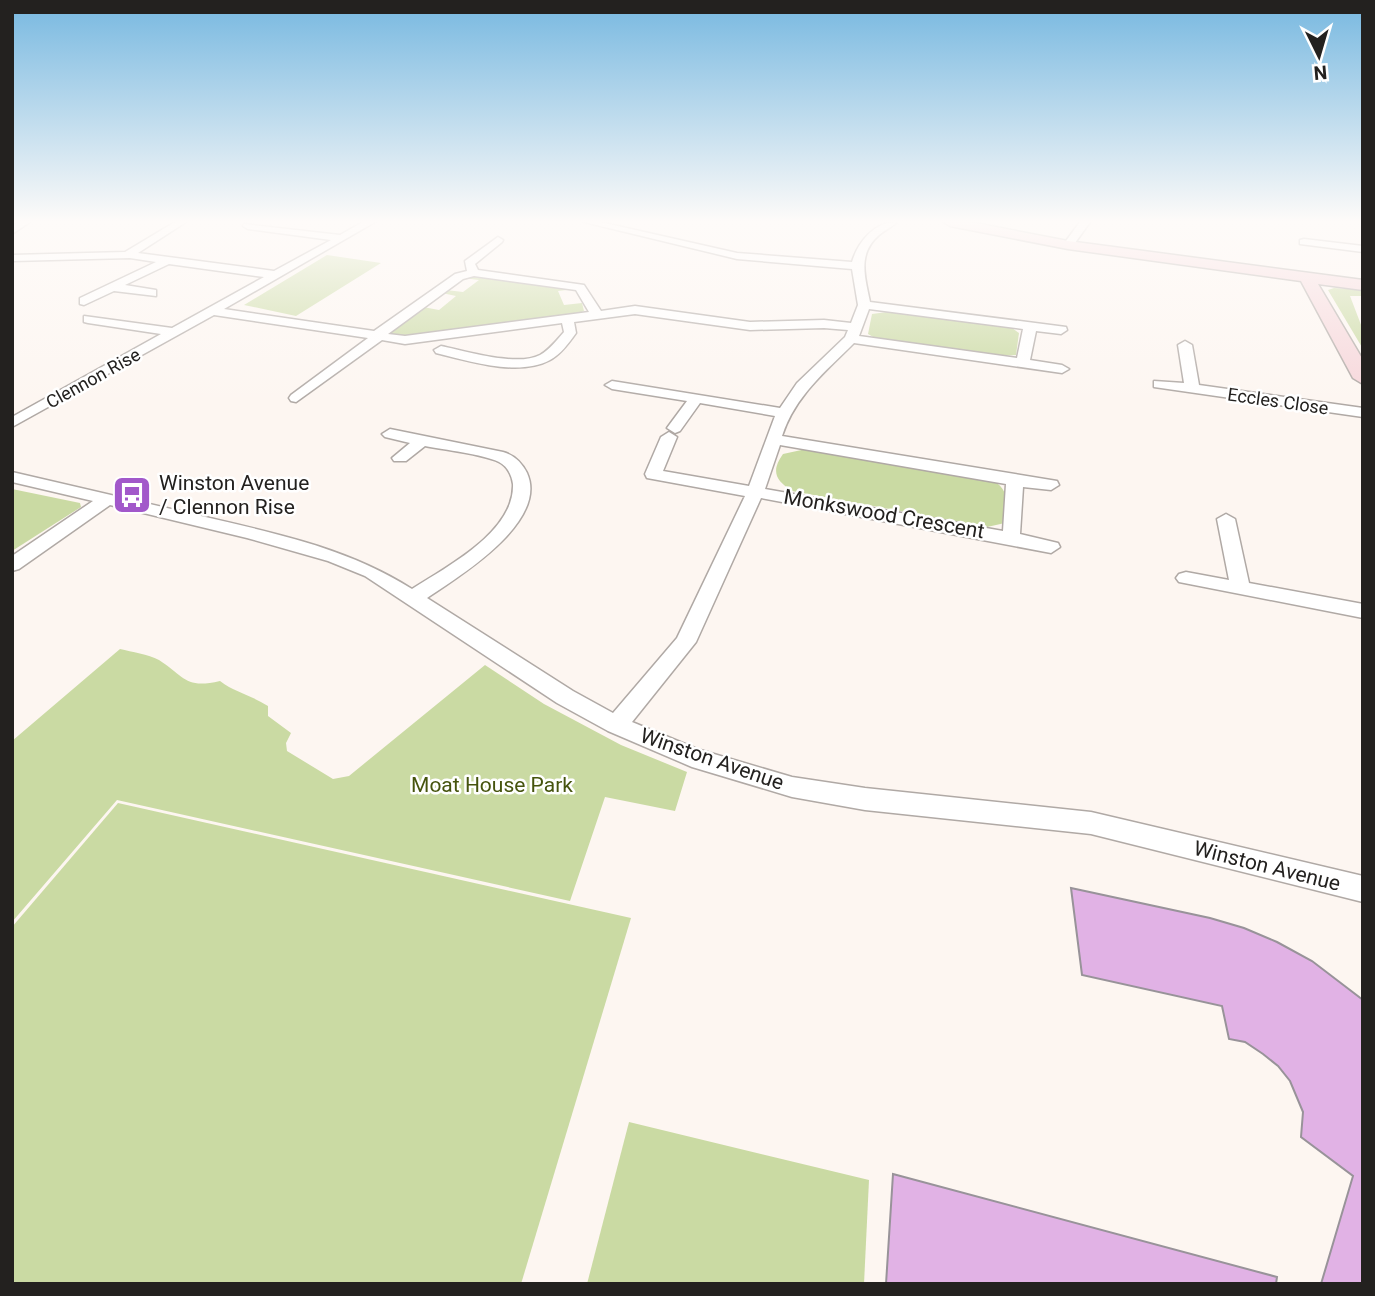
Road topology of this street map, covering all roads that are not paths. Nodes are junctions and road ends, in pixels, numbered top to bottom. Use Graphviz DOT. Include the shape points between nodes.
graph roads {
  1 [pos="122,282"];
  2 [pos="262,282"];
  3 [pos="450,282"];
  4 [pos="554,282"];
  5 [pos="860,282"];
  6 [pos="1310,282"];
  7 [pos="1343,282"];
  8 [pos="1363,285"];
  9 [pos="113,287"];
  10 [pos="152,293"];
  11 [pos="84,301"];
  12 [pos="864,305"];
  13 [pos="213,311"];
  14 [pos="597,315"];
  15 [pos="88,319"];
  16 [pos="566,319"];
  17 [pos="1030,326"];
  18 [pos="1061,330"];
  19 [pos="173,332"];
  20 [pos="853,333"];
  21 [pos="377,337"];
  22 [pos="502,345"];
  23 [pos="1185,345"];
  24 [pos="441,350"];
  25 [pos="485,357"];
  26 [pos="1023,363"];
  27 [pos="1062,369"];
  28 [pos="1363,378"];
  29 [pos="1158,384"];
  30 [pos="612,385"];
  31 [pos="1192,388"];
  32 [pos="296,398"];
  33 [pos="696,398"];
  34 [pos="785,412"];
  35 [pos="1363,413"];
  36 [pos="12,423"];
  37 [pos="390,434"];
  38 [pos="774,439"];
  39 [pos="422,441"];
  40 [pos="400,458"];
  41 [pos="12,477"];
  42 [pos="1015,481"];
  43 [pos="1051,485"];
  44 [pos="756,491"];
  45 [pos="106,500"];
  46 [pos="1226,519"];
  47 [pos="1011,538"];
  48 [pos="1051,547"];
  49 [pos="12,565"];
  50 [pos="1186,578"];
  51 [pos="1240,588"];
  52 [pos="414,597"];
  53 [pos="1363,611"];
  54 [pos="616,725"];
  55 [pos="1363,889"];
  1 -- 9 [label="street"];
  2 -- 13 [label="street, Clennon Rise"];
  3 -- 21 [label="street"];
  4 -- 14 [label="street" via="583,289"];
  5 -- 12 [label="street"];
  6 -- 28 [label="main road"];
  7 -- 8 [label="main road"];
  9 -- 10 [label="street"];
  9 -- 11 [label="street"];
  12 -- 17 [label="street"];
  12 -- 20 [label="street, Monkswood Crescent"];
  13 -- 19 [label="street, Clennon Rise"];
  13 -- 21 [label="street"];
  14 -- 16 [label="street"];
  14 -- 20 [label="street" via="635,310 750,326 824,324"];
  15 -- 19 [label="street, Clennon Rise"];
  16 -- 21 [label="street" via="418,339"];
  16 -- 25 [label="street" via="570,334 543,359 520,363"];
  17 -- 18 [label="street"];
  17 -- 26 [label="street"];
  19 -- 36 [label="street, Clennon Rise"];
  20 -- 26 [label="street"];
  20 -- 34 [label="street, Monkswood Crescent" via="802,386"];
  21 -- 32 [label="street"];
  22 -- 25 [label="street"];
  23 -- 31 [label="street"];
  24 -- 25 [label="street"];
  26 -- 27 [label="street"];
  29 -- 31 [label="street, Eccles Close"];
  30 -- 33 [label="street"];
  31 -- 35 [label="street, Eccles Close"];
  33 -- 34 [label="street"];
  33 -- 44 [label="street" via="672,433 653,474"];
  34 -- 38 [label="street, Monkswood Crescent"];
  37 -- 39 [label="street"];
  38 -- 42 [label="street"];
  38 -- 44 [label="street, Monkswood Crescent"];
  39 -- 40 [label="street"];
  39 -- 52 [label="street" via="503,457 521,480 517,505 500,531"];
  41 -- 45 [label="street, Winston Avenue"];
  42 -- 43 [label="street"];
  42 -- 47 [label="street, Monkswood Crescent"];
  44 -- 47 [label="street, Monkswood Crescent"];
  44 -- 54 [label="street, Monkswood Crescent" via="686,642"];
  45 -- 49 [label="street"];
  45 -- 52 [label="street, Winston Avenue" via="335,556"];
  46 -- 51 [label="street"];
  47 -- 48 [label="street, Monkswood Crescent"];
  50 -- 51 [label="street"];
  51 -- 53 [label="street"];
  52 -- 54 [label="street, Winston Avenue" via="565,697"];
  54 -- 55 [label="street, Winston Avenue" via="692,757 792,787 1091,823"];
}
